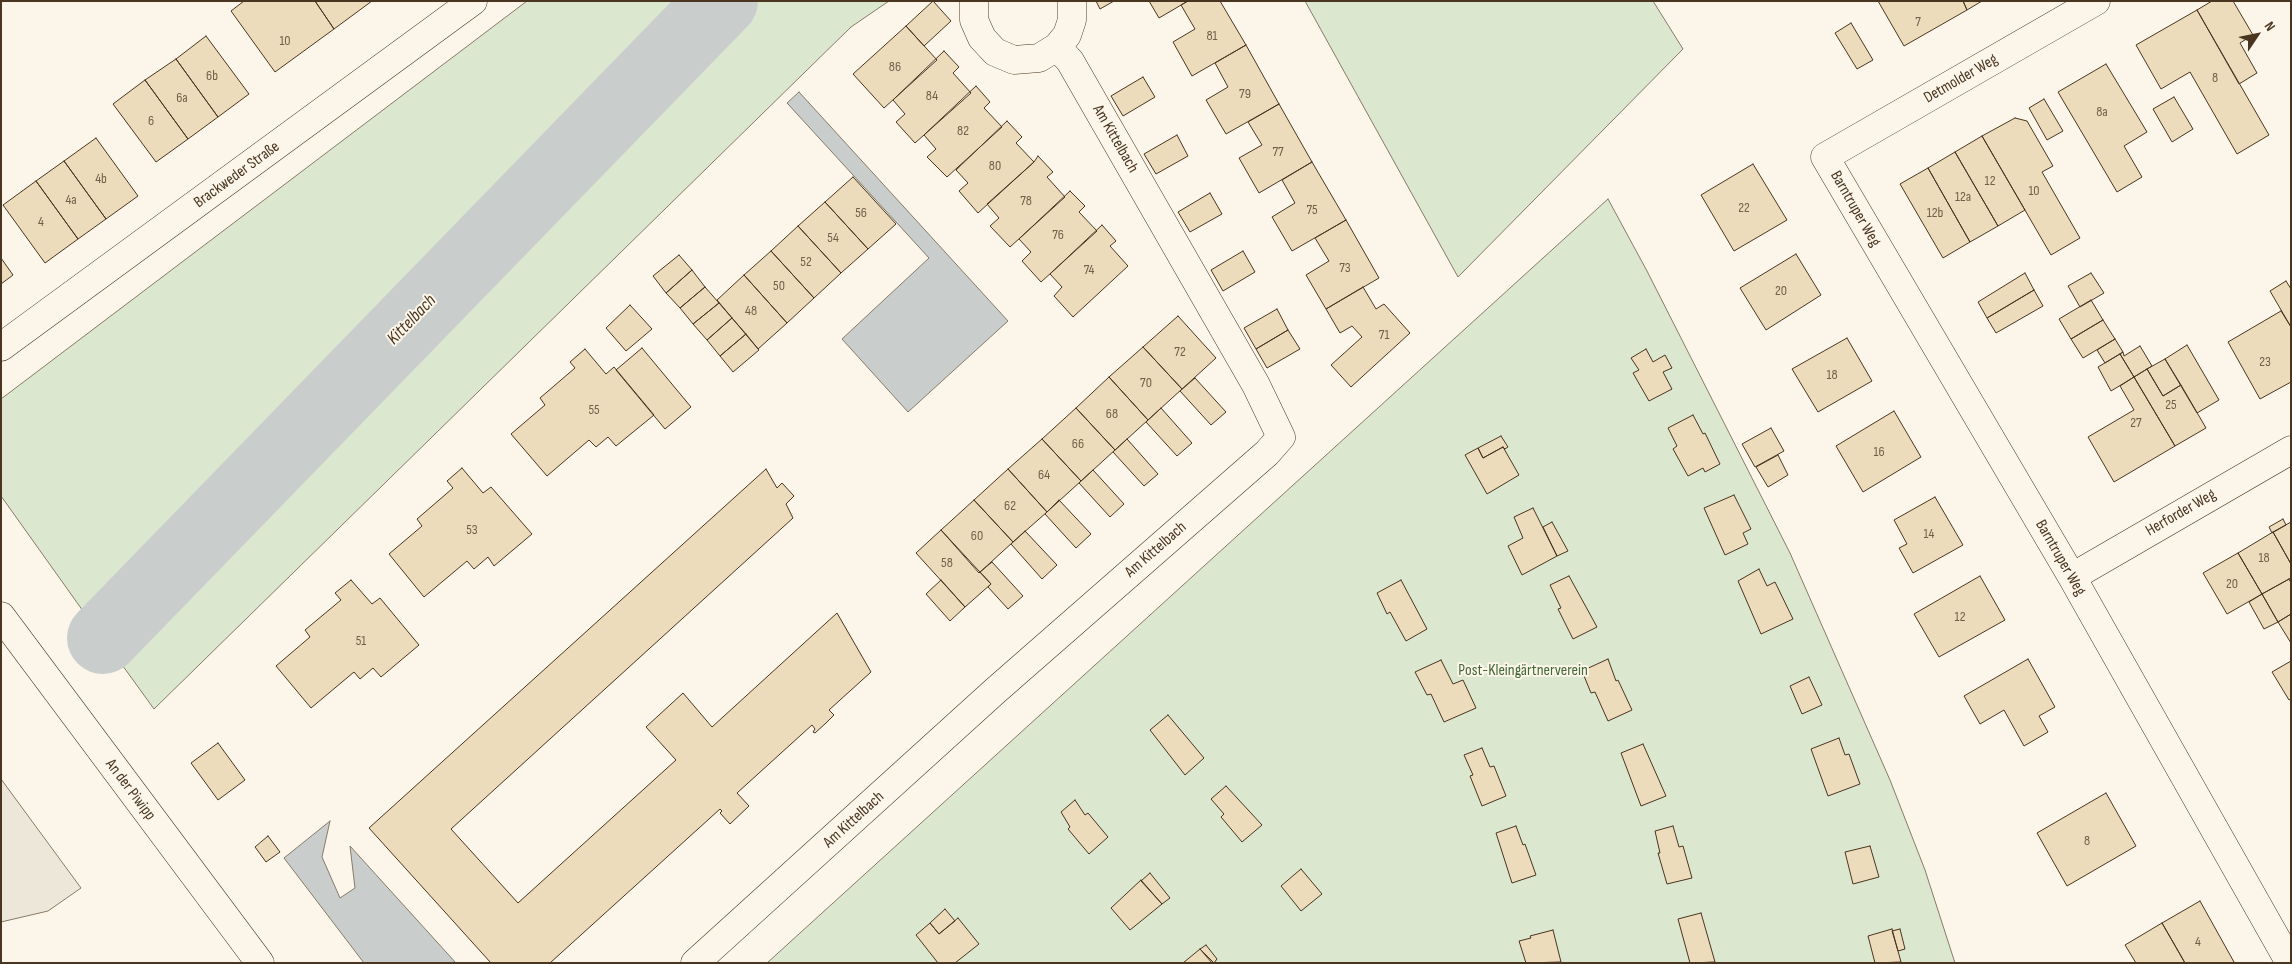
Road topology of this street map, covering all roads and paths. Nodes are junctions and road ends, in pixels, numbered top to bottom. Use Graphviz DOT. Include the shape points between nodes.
graph roads {
  1 [pos="473,1"];
  2 [pos="974,1"];
  3 [pos="1072,1"];
  4 [pos="2096,1"];
  5 [pos="1057,47"];
  6 [pos="1825,157"];
  7 [pos="1,347"];
  8 [pos="2291,450"];
  9 [pos="2072,577"];
  10 [pos="1,616"];
  11 [pos="260,963"];
  12 [pos="695,963"];
  13 [pos="2290,963"];
  1 -- 7 [label="street, Brackweder Straße"];
  2 -- 5 [label="street" via="974,20 982,38 995,52 1014,60 1039,58"];
  3 -- 5 [label="street" via="1072,20 1067,35"];
  4 -- 6 [label="street, Detmolder Weg"];
  5 -- 12 [label="street, Am Kittelbach" via="1085,86 1256,385 1281,438"];
  6 -- 9 [label="street, Barntruper Weg"];
  8 -- 9 [label="street, Herforder Weg"];
  9 -- 13 [label="street, Barntruper Weg"];
  10 -- 11 [label="street, An der Piwipp"];
}
